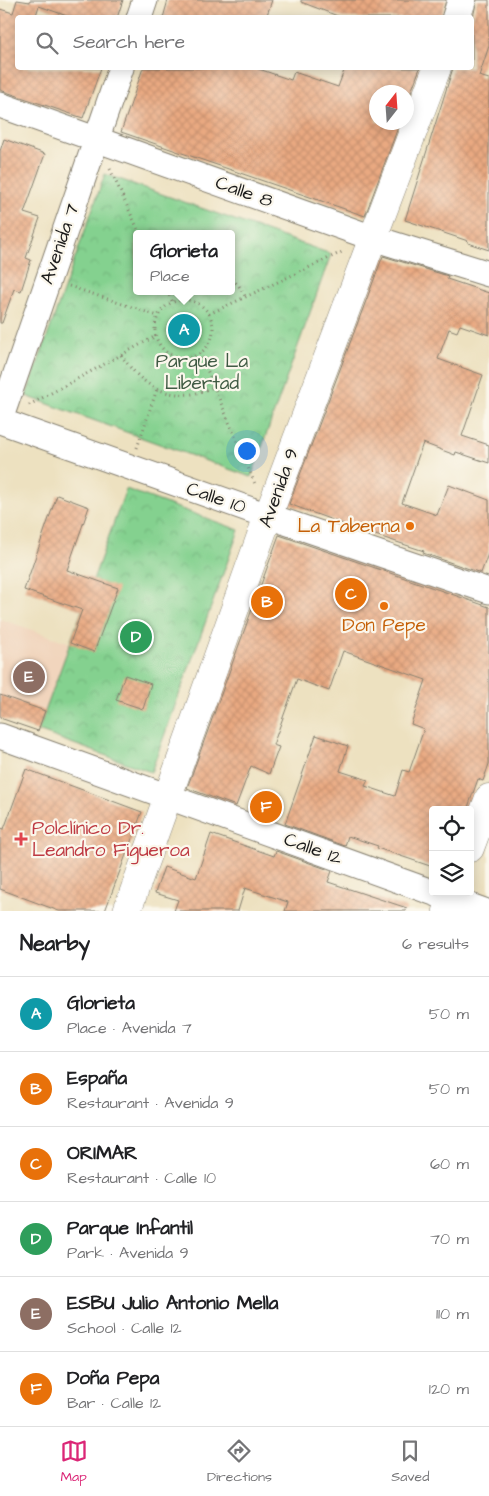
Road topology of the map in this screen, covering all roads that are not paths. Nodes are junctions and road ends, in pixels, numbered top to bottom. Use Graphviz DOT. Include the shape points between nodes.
graph roads {
  1 [pos="145,0"];
  2 [pos="462,0"];
  3 [pos="140,15"];
  4 [pos="457,15"];
  5 [pos="120,70"];
  6 [pos="436,70"];
  7 [pos="0,105"];
  8 [pos="95,138"];
  9 [pos="373,238"];
  10 [pos="489,274"];
  11 [pos="0,421"];
  12 [pos="268,516"];
  13 [pos="489,591"];
  14 [pos="0,736"];
  15 [pos="168,797"];
  16 [pos="489,798"];
  17 [pos="474,837"];
  18 [pos="450,901"];
  19 [pos="127,911"];
  20 [pos="484,911"];
  1 -- 3 [label="street"];
  2 -- 4 [label="main road"];
  5 -- 8 [label="street, Avenida 7"];
  6 -- 9 [label="main road, Avenida 9"];
  7 -- 8 [label="street, Calle 8"];
  8 -- 9 [label="street, Calle 8"];
  8 -- 11 [label="street, Avenida 7"];
  9 -- 10 [label="street, Calle 8"];
  9 -- 12 [label="main road, Avenida 9"];
  11 -- 12 [label="street, Calle 10"];
  12 -- 13 [label="street, Calle 10"];
  12 -- 15 [label="main road, Avenida 9"];
  14 -- 15 [label="street, Calle 12"];
  15 -- 18 [label="street, Calle 12"];
  15 -- 19 [label="main road, Avenida 9"];
  16 -- 17 [label="main road"];
  18 -- 20 [label="street, Calle 12"];
}
